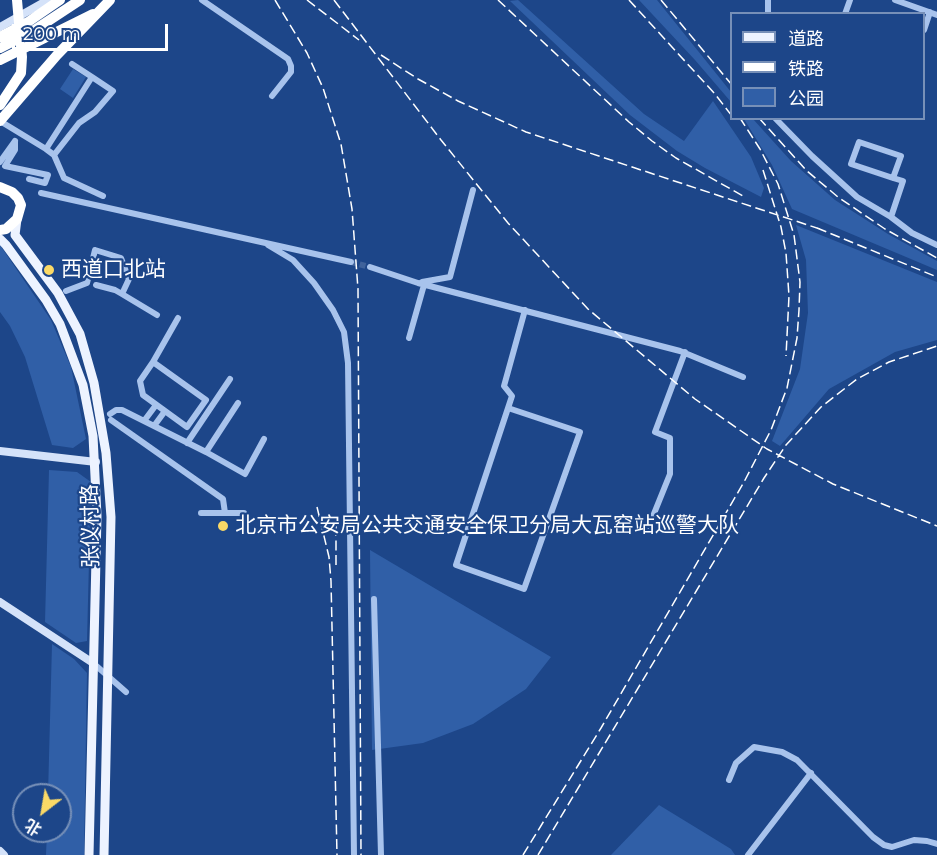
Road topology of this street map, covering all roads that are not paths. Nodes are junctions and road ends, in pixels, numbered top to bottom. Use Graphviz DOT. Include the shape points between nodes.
graph roads {
  1 [pos="15,0"];
  2 [pos="48,0"];
  3 [pos="60,0"];
  4 [pos="80,0"];
  5 [pos="110,0"];
  6 [pos="202,0"];
  7 [pos="895,0"];
  8 [pos="912,6"];
  9 [pos="101,9"];
  10 [pos="910,12"];
  11 [pos="934,14"];
  12 [pos="0,27"];
  13 [pos="925,28"];
  14 [pos="0,37"];
  15 [pos="0,48"];
  16 [pos="20,58"];
  17 [pos="0,60"];
  18 [pos="72,64"];
  19 [pos="92,77"];
  20 [pos="272,96"];
  21 [pos="0,98"];
  22 [pos="0,105"];
  23 [pos="777,120"];
  24 [pos="0,121"];
  25 [pos="20,133"];
  26 [pos="15,141"];
  27 [pos="46,149"];
  28 [pos="54,155"];
  29 [pos="0,162"];
  30 [pos="893,178"];
  31 [pos="29,179"];
  32 [pos="0,187"];
  33 [pos="473,190"];
  34 [pos="41,193"];
  35 [pos="103,196"];
  36 [pos="891,217"];
  37 [pos="17,219"];
  38 [pos="0,230"];
  39 [pos="0,239"];
  40 [pos="268,245"];
  41 [pos="937,245"];
  42 [pos="351,262"];
  43 [pos="370,267"];
  44 [pos="421,284"];
  45 [pos="96,285"];
  46 [pos="66,291"];
  47 [pos="122,294"];
  48 [pos="525,310"];
  49 [pos="157,315"];
  50 [pos="178,318"];
  51 [pos="409,338"];
  52 [pos="684,352"];
  53 [pos="153,362"];
  54 [pos="743,377"];
  55 [pos="230,379"];
  56 [pos="238,403"];
  57 [pos="156,405"];
  58 [pos="508,408"];
  59 [pos="165,411"];
  60 [pos="144,421"];
  61 [pos="154,426"];
  62 [pos="264,439"];
  63 [pos="187,443"];
  64 [pos="0,451"];
  65 [pos="206,452"];
  66 [pos="96,462"];
  67 [pos="201,513"];
  68 [pos="225,513"];
  69 [pos="244,513"];
  70 [pos="649,526"];
  71 [pos="374,599"];
  72 [pos="0,602"];
  73 [pos="93,663"];
  74 [pos="108,677"];
  75 [pos="126,692"];
  76 [pos="811,774"];
  77 [pos="729,780"];
  78 [pos="937,844"];
  79 [pos="0,851"];
  80 [pos="4,855"];
  81 [pos="89,855"];
  82 [pos="104,855"];
  83 [pos="354,855"];
  84 [pos="381,855"];
  85 [pos="748,855"];
  1 -- 16 [label="highway"];
  2 -- 12 [label="street"];
  3 -- 14 [label="highway"];
  4 -- 15 [label="highway"];
  5 -- 9 [label="highway"];
  6 -- 20 [label="street" via="288,59 291,72"];
  7 -- 8 [label="street"];
  8 -- 10 [label="street"];
  8 -- 11 [label="street"];
  9 -- 17 [label="highway"];
  9 -- 24 [label="highway"];
  11 -- 13 [label="street"];
  16 -- 21 [label="highway" via="13,80"];
  16 -- 22 [label="highway" via="21,73"];
  18 -- 19 [label="street"];
  19 -- 27 [label="street"];
  19 -- 28 [label="street" via="114,91 79,123"];
  23 -- 36 [label="street" via="857,196"];
  24 -- 25 [label="street"];
  25 -- 26 [label="street"];
  25 -- 27 [label="street"];
  26 -- 29 [label="street"];
  26 -- 31 [label="street" via="15,150 5,166 48,175 45,183"];
  27 -- 28 [label="street"];
  28 -- 35 [label="street" via="64,178"];
  30 -- 30 [label="street" via="851,164 859,142 901,156"];
  30 -- 36 [label="street" via="903,181"];
  32 -- 37 [label="highway" via="18,198 21,205"];
  33 -- 44 [label="street" via="450,277"];
  34 -- 40 [label="street"];
  36 -- 41 [label="street"];
  37 -- 38 [label="highway"];
  37 -- 74 [label="main road, 张仪村路" via="15,235 58,293 80,334 100,410 111,517"];
  39 -- 66 [label="main road, 张仪村路" via="46,300 68,341 83,386"];
  40 -- 42 [label="street"];
  40 -- 83 [label="street" via="293,260 314,283 344,332 348,363"];
  43 -- 44 [label="street"];
  44 -- 48 [label="street"];
  44 -- 51 [label="street"];
  45 -- 47 [label="street"];
  46 -- 47 [label="street" via="87,283 95,250 121,258 129,279"];
  47 -- 49 [label="street"];
  48 -- 52 [label="street"];
  48 -- 58 [label="street" via="504,386 512,396"];
  50 -- 53 [label="street"];
  52 -- 54 [label="street"];
  52 -- 70 [label="street" via="655,432 670,438 670,474"];
  53 -- 57 [label="street" via="140,381 143,395"];
  53 -- 59 [label="street" via="206,400 187,428"];
  55 -- 63 [label="street"];
  56 -- 65 [label="street"];
  57 -- 59 [label="street"];
  57 -- 60 [label="street"];
  58 -- 58 [label="street" via="456,565 524,589 580,432"];
  59 -- 61 [label="street"];
  60 -- 61 [label="street"];
  60 -- 68 [label="street" via="116,410 111,417 223,499"];
  61 -- 63 [label="street"];
  62 -- 65 [label="street" via="245,474"];
  63 -- 65 [label="street"];
  64 -- 66 [label="street"];
  66 -- 73 [label="main road, 张仪村路"];
  67 -- 68 [label="street"];
  68 -- 69 [label="street"];
  71 -- 84 [label="street"];
  72 -- 73 [label="street"];
  73 -- 74 [label="street"];
  73 -- 81 [label="main road, 张仪村路"];
  74 -- 75 [label="street"];
  74 -- 82 [label="main road, 张仪村路"];
  76 -- 77 [label="street" via="782,752 754,747 736,763"];
  76 -- 78 [label="street" via="884,845 892,847 914,840"];
  76 -- 85 [label="street"];
  79 -- 80 [label="street"];
}
